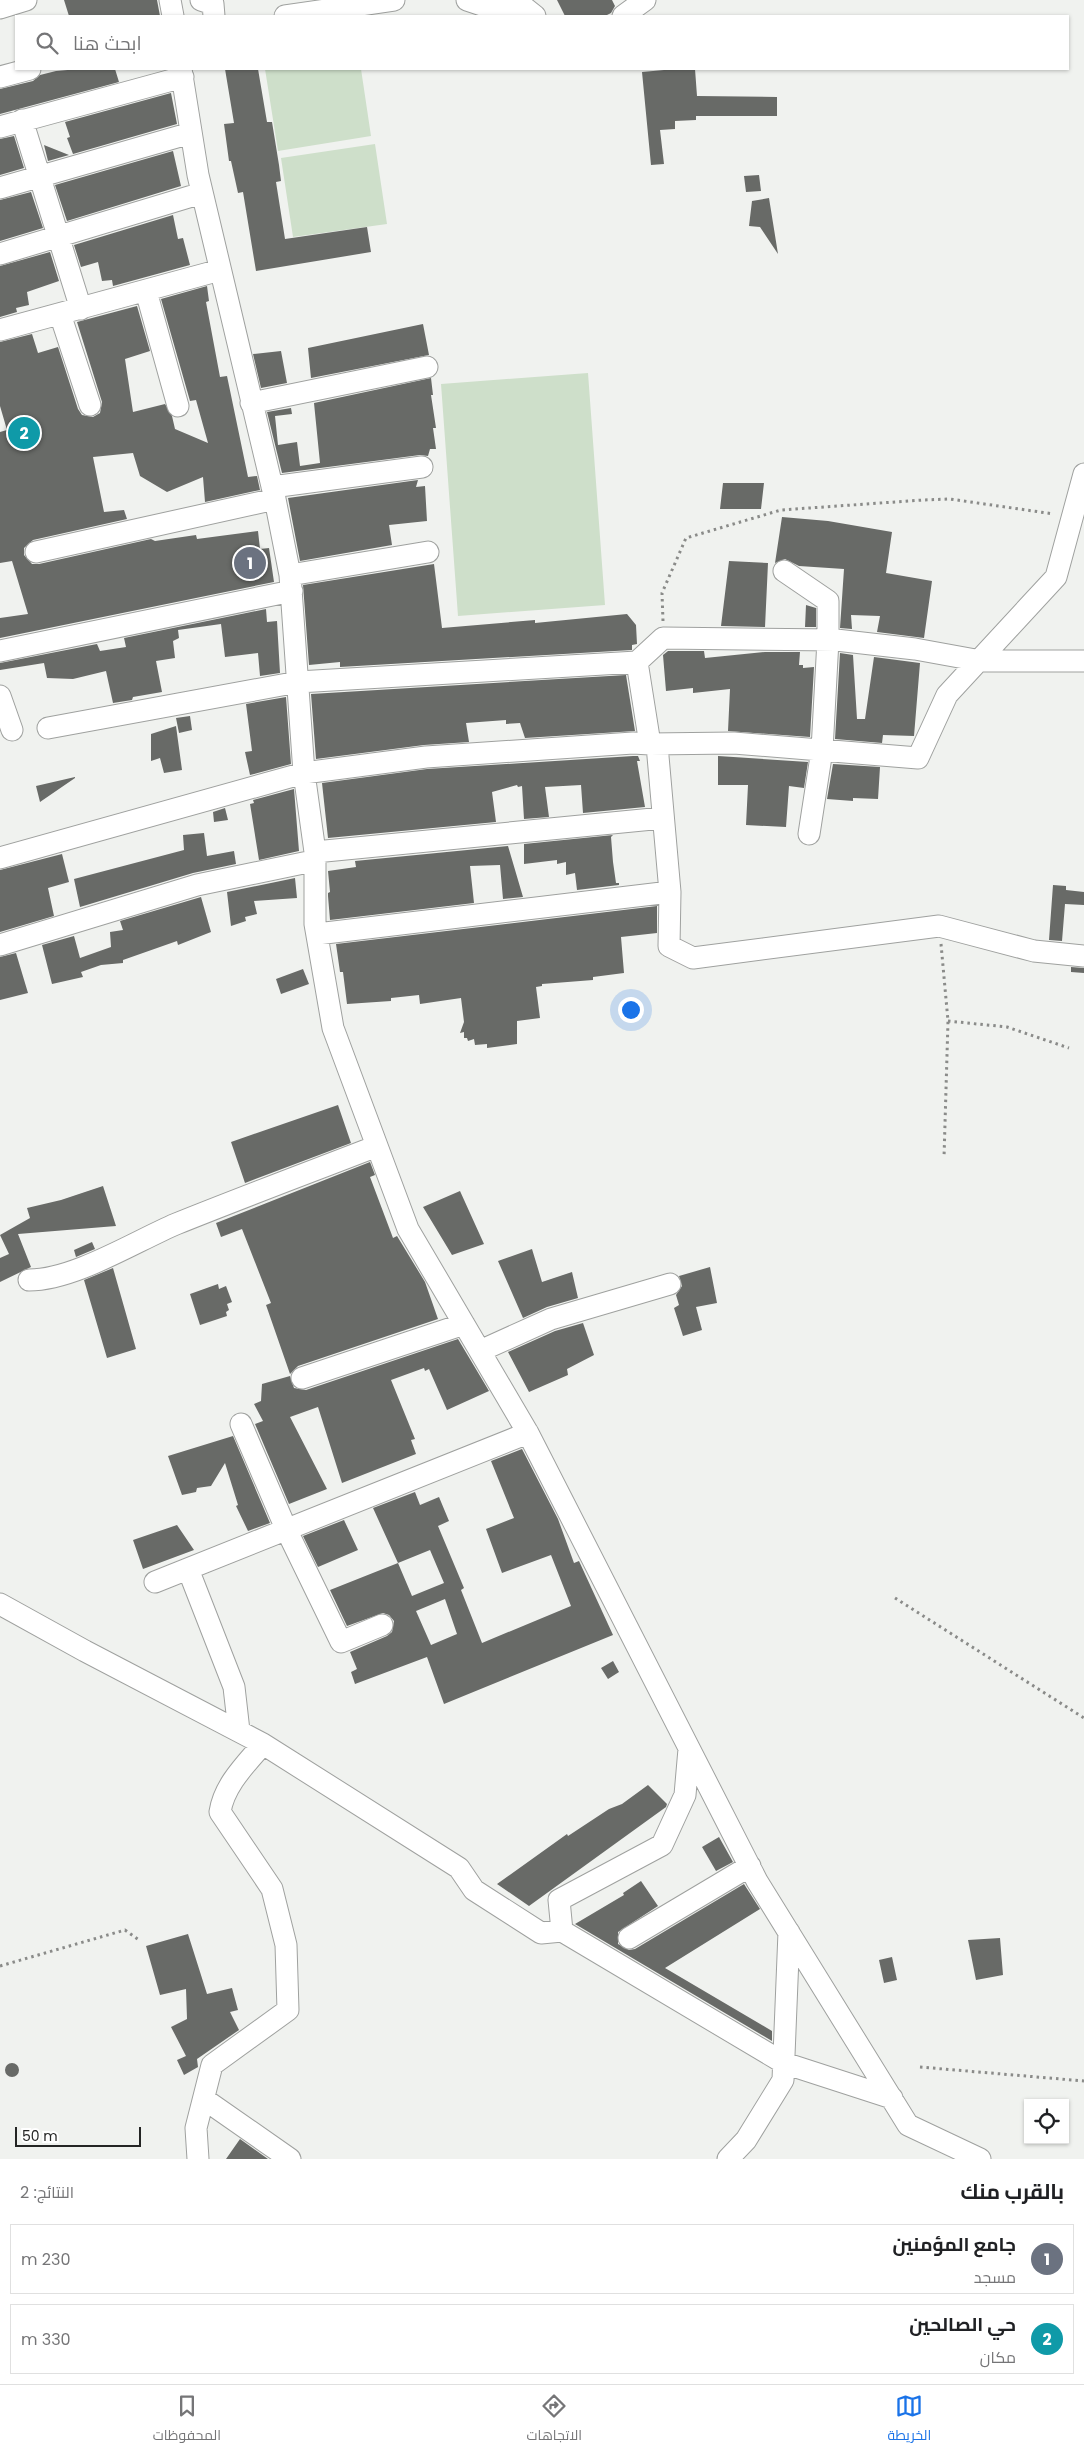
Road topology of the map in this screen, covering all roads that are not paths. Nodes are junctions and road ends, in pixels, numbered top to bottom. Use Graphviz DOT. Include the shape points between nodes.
graph roads {
  1 [pos="26,0"];
  2 [pos="170,0"];
  3 [pos="202,0"];
  4 [pos="394,0"];
  5 [pos="467,0"];
  6 [pos="645,0"];
  7 [pos="0,8"];
  8 [pos="173,15"];
  9 [pos="214,15"];
  10 [pos="291,15"];
  11 [pos="534,15"];
  12 [pos="624,15"];
  13 [pos="27,70"];
  14 [pos="182,73"];
  15 [pos="0,78"];
  16 [pos="22,120"];
  17 [pos="0,126"];
  18 [pos="191,133"];
  19 [pos="39,175"];
  20 [pos="0,188"];
  21 [pos="202,194"];
  22 [pos="59,238"];
  23 [pos="0,254"];
  24 [pos="220,270"];
  25 [pos="146,291"];
  26 [pos="81,309"];
  27 [pos="60,314"];
  28 [pos="0,330"];
  29 [pos="427,367"];
  30 [pos="251,402"];
  31 [pos="90,405"];
  32 [pos="178,406"];
  33 [pos="422,466"];
  34 [pos="1084,474"];
  35 [pos="274,493"];
  36 [pos="36,552"];
  37 [pos="428,552"];
  38 [pos="784,571"];
  39 [pos="291,583"];
  40 [pos="828,640"];
  41 [pos="0,651"];
  42 [pos="981,661"];
  43 [pos="1084,661"];
  44 [pos="637,662"];
  45 [pos="298,682"];
  46 [pos="0,696"];
  47 [pos="48,728"];
  48 [pos="12,730"];
  49 [pos="654,744"];
  50 [pos="822,750"];
  51 [pos="304,773"];
  52 [pos="663,818"];
  53 [pos="809,834"];
  54 [pos="314,856"];
  55 [pos="0,858"];
  56 [pos="670,892"];
  57 [pos="317,934"];
  58 [pos="0,945"];
  59 [pos="1084,956"];
  60 [pos="377,1146"];
  61 [pos="28,1280"];
  62 [pos="670,1284"];
  63 [pos="464,1324"];
  64 [pos="480,1351"];
  65 [pos="302,1378"];
  66 [pos="241,1424"];
  67 [pos="528,1433"];
  68 [pos="287,1530"];
  69 [pos="188,1569"];
  70 [pos="156,1582"];
  71 [pos="0,1604"];
  72 [pos="382,1625"];
  73 [pos="239,1731"];
  74 [pos="263,1744"];
  75 [pos="690,1749"];
  76 [pos="750,1866"];
  77 [pos="562,1931"];
  78 [pos="789,1932"];
  79 [pos="629,1938"];
  80 [pos="784,2063"];
  81 [pos="892,2098"];
  82 [pos="204,2099"];
  83 [pos="198,2159"];
  84 [pos="290,2159"];
  85 [pos="728,2159"];
  86 [pos="980,2159"];
  1 -- 7 [label="street"];
  2 -- 8 [label="street"];
  3 -- 9 [label="street" via="213,4"];
  4 -- 10 [label="street"];
  5 -- 11 [label="street" via="491,8 525,8"];
  6 -- 12 [label="street"];
  13 -- 15 [label="street"];
  14 -- 16 [label="street"];
  14 -- 18 [label="street"];
  16 -- 17 [label="street"];
  16 -- 19 [label="street"];
  18 -- 19 [label="street"];
  18 -- 21 [label="street"];
  19 -- 20 [label="street"];
  19 -- 22 [label="street"];
  21 -- 22 [label="street"];
  21 -- 24 [label="street"];
  22 -- 23 [label="street"];
  22 -- 26 [label="street"];
  24 -- 25 [label="street"];
  24 -- 30 [label="street"];
  25 -- 26 [label="street"];
  25 -- 32 [label="street"];
  26 -- 27 [label="street"];
  27 -- 28 [label="street"];
  27 -- 31 [label="street"];
  29 -- 30 [label="street"];
  30 -- 35 [label="street"];
  33 -- 35 [label="street"];
  34 -- 42 [label="street" via="1056,577"];
  35 -- 36 [label="street"];
  35 -- 39 [label="street"];
  37 -- 39 [label="street"];
  38 -- 40 [label="street" via="828,601"];
  39 -- 41 [label="street"];
  39 -- 45 [label="street"];
  40 -- 42 [label="street" via="915,649"];
  40 -- 44 [label="street" via="663,638"];
  40 -- 50 [label="street"];
  42 -- 43 [label="street"];
  42 -- 50 [label="street" via="948,695 918,758"];
  44 -- 45 [label="street"];
  44 -- 49 [label="street"];
  45 -- 47 [label="street"];
  45 -- 51 [label="street"];
  46 -- 48 [label="street"];
  49 -- 50 [label="street" via="734,743"];
  49 -- 51 [label="street" via="426,757"];
  49 -- 52 [label="street"];
  50 -- 53 [label="street"];
  51 -- 54 [label="street"];
  51 -- 55 [label="street"];
  52 -- 54 [label="street"];
  52 -- 56 [label="street"];
  54 -- 57 [label="street"];
  54 -- 58 [label="street" via="196,885"];
  56 -- 57 [label="street"];
  56 -- 59 [label="street" via="669,946 693,958 939,926 1034,951"];
  57 -- 60 [label="street" via="333,1028"];
  60 -- 61 [label="street" via="175,1225 98,1260 45,1280"];
  60 -- 63 [label="street" via="408,1229"];
  62 -- 64 [label="street" via="551,1318"];
  63 -- 64 [label="street"];
  63 -- 65 [label="street"];
  64 -- 67 [label="street"];
  66 -- 68 [label="street"];
  67 -- 68 [label="street"];
  67 -- 75 [label="street"];
  68 -- 69 [label="street"];
  68 -- 72 [label="street" via="341,1642"];
  69 -- 70 [label="street"];
  69 -- 73 [label="street" via="234,1687"];
  71 -- 73 [label="street"];
  73 -- 74 [label="street"];
  74 -- 77 [label="street" via="459,1868 474,1890 541,1932"];
  74 -- 82 [label="street" via="222,1798 220,1812 272,1889 286,1945 288,2010 212,2065"];
  75 -- 76 [label="street"];
  75 -- 77 [label="street" via="685,1795 662,1846 559,1900"];
  76 -- 78 [label="street"];
  76 -- 79 [label="street"];
  77 -- 80 [label="street"];
  78 -- 80 [label="street"];
  78 -- 81 [label="street"];
  80 -- 81 [label="street"];
  80 -- 85 [label="street" via="784,2080 746,2140"];
  81 -- 86 [label="street" via="908,2125"];
  82 -- 83 [label="street" via="196,2128"];
  82 -- 84 [label="street"];
}
